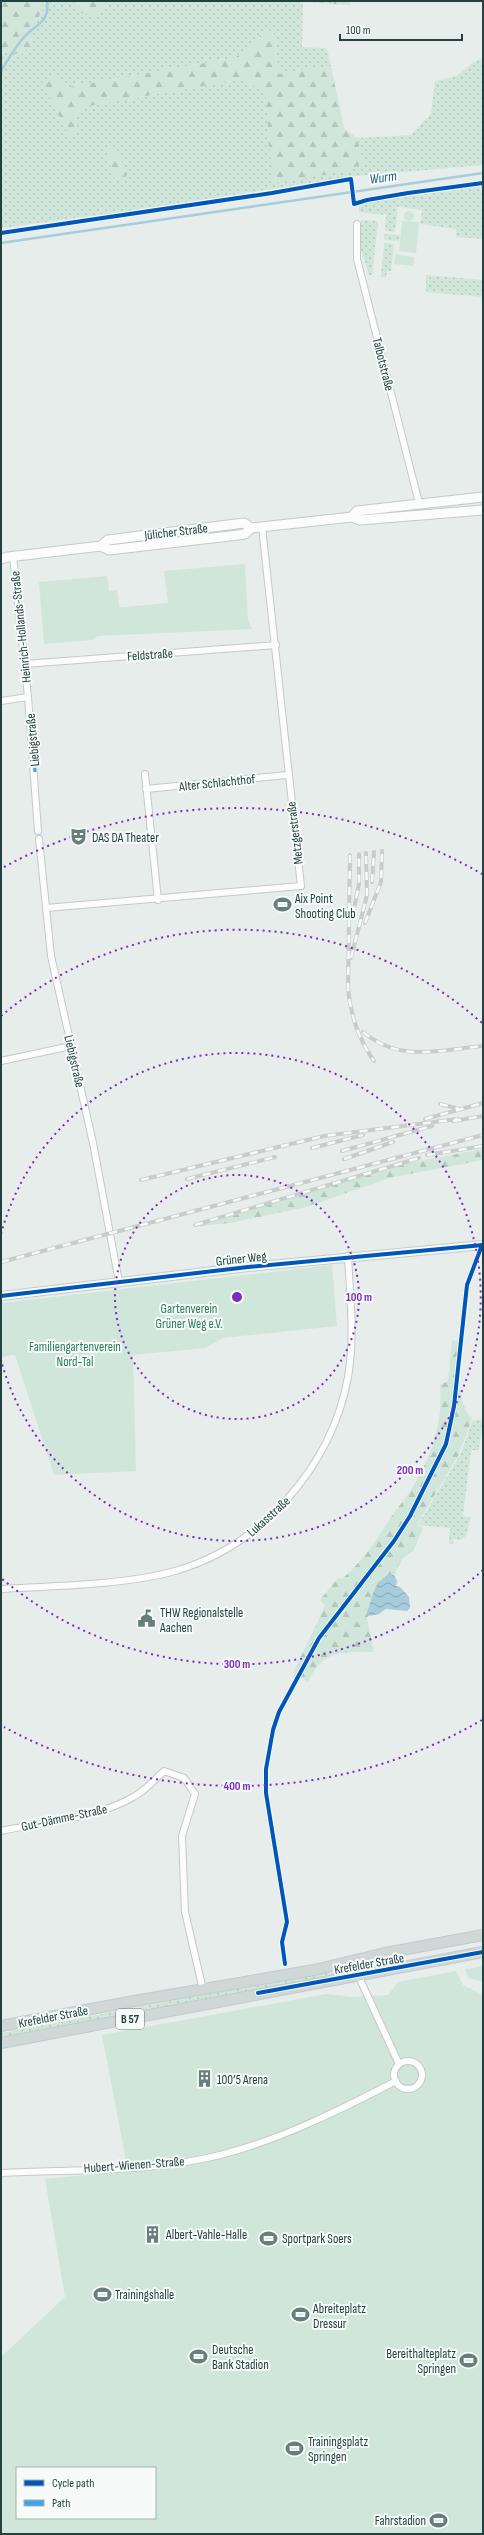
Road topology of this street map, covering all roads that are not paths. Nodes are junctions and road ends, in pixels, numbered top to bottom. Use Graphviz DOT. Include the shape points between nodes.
graph roads {
  1 [pos="357,224"];
  2 [pos="483,498"];
  3 [pos="419,503"];
  4 [pos="483,510"];
  5 [pos="421,514"];
  6 [pos="352,516"];
  7 [pos="262,527"];
  8 [pos="5,557"];
  9 [pos="276,645"];
  10 [pos="24,664"];
  11 [pos="28,697"];
  12 [pos="1,701"];
  13 [pos="145,774"];
  14 [pos="287,774"];
  15 [pos="146,789"];
  16 [pos="38,831"];
  17 [pos="39,839"];
  18 [pos="158,900"];
  19 [pos="46,908"];
  20 [pos="71,1046"];
  21 [pos="1,1061"];
  22 [pos="483,1245"];
  23 [pos="348,1256"];
  24 [pos="119,1282"];
  25 [pos="1,1296"];
  26 [pos="1,1589"];
  27 [pos="1,1830"];
  28 [pos="483,1935"];
  29 [pos="483,1952"];
  30 [pos="355,1962"];
  31 [pos="358,1975"];
  32 [pos="203,1990"];
  33 [pos="1,2026"];
  34 [pos="1,2043"];
  35 [pos="399,2064"];
  36 [pos="396,2081"];
  37 [pos="1,2173"];
  1 -- 3 [label="street, Talbotstraße" via="357,260"];
  2 -- 3 [label="main road, Jülicher Straße"];
  3 -- 5 [label="main road"];
  3 -- 6 [label="main road, Jülicher Straße" via="357,511"];
  4 -- 5 [label="main road, Jülicher Straße"];
  5 -- 6 [label="main road, Jülicher Straße" via="360,520"];
  6 -- 7 [label="main road, Jülicher Straße"];
  7 -- 8 [label="main road, Jülicher Straße" via="251,528 245,534 200,540 110,550 101,546"];
  7 -- 9 [label="street, Metzgerstraße"];
  8 -- 10 [label="street, Heinrich-Hollands-Straße"];
  9 -- 10 [label="street, Feldstraße"];
  9 -- 14 [label="street, Metzgerstraße"];
  10 -- 11 [label="street, Heinrich-Hollands-Straße"];
  11 -- 12 [label="street"];
  11 -- 16 [label="street, Liebigstraße"];
  13 -- 15 [label="street"];
  14 -- 15 [label="street, Alter Schlachthof"];
  14 -- 18 [label="street, Metzgerstraße" via="301,886"];
  15 -- 18 [label="street"];
  17 -- 19 [label="street, Liebigstraße"];
  18 -- 19 [label="street, Metzgerstraße"];
  19 -- 20 [label="street, Liebigstraße" via="51,956"];
  20 -- 21 [label="street"];
  20 -- 24 [label="street, Liebigstraße" via="93,1143"];
  22 -- 23 [label="street, Grüner Weg"];
  23 -- 24 [label="street, Grüner Weg"];
  23 -- 26 [label="street, Lukasstraße" via="352,1335 344,1394 335,1421 316,1460 279,1508 228,1548 175,1571 136,1578"];
  24 -- 25 [label="street, Grüner Weg"];
  27 -- 32 [label="street, Gut-Dämme-Straße" via="86,1814 120,1804 137,1795 164,1772 184,1778 195,1794 182,1836 186,1912"];
  28 -- 30 [label="main road, Krefelder Straße / B 57" via="385,1953"];
  29 -- 31 [label="main road, Krefelder Straße / B 57"];
  30 -- 31 [label="street"];
  30 -- 32 [label="main road, Krefelder Straße / B 57"];
  31 -- 34 [label="main road, Krefelder Straße / B 57"];
  31 -- 35 [label="street"];
  32 -- 33 [label="main road, Krefelder Straße / B 57"];
  35 -- 36 [label="street" via="394,2075"];
  35 -- 36 [label="street" via="412,2061 417,2065 422,2077 418,2084 408,2088"];
  36 -- 37 [label="street, Hubert-Wienen-Straße" via="280,2137 222,2155 154,2165"];
}
